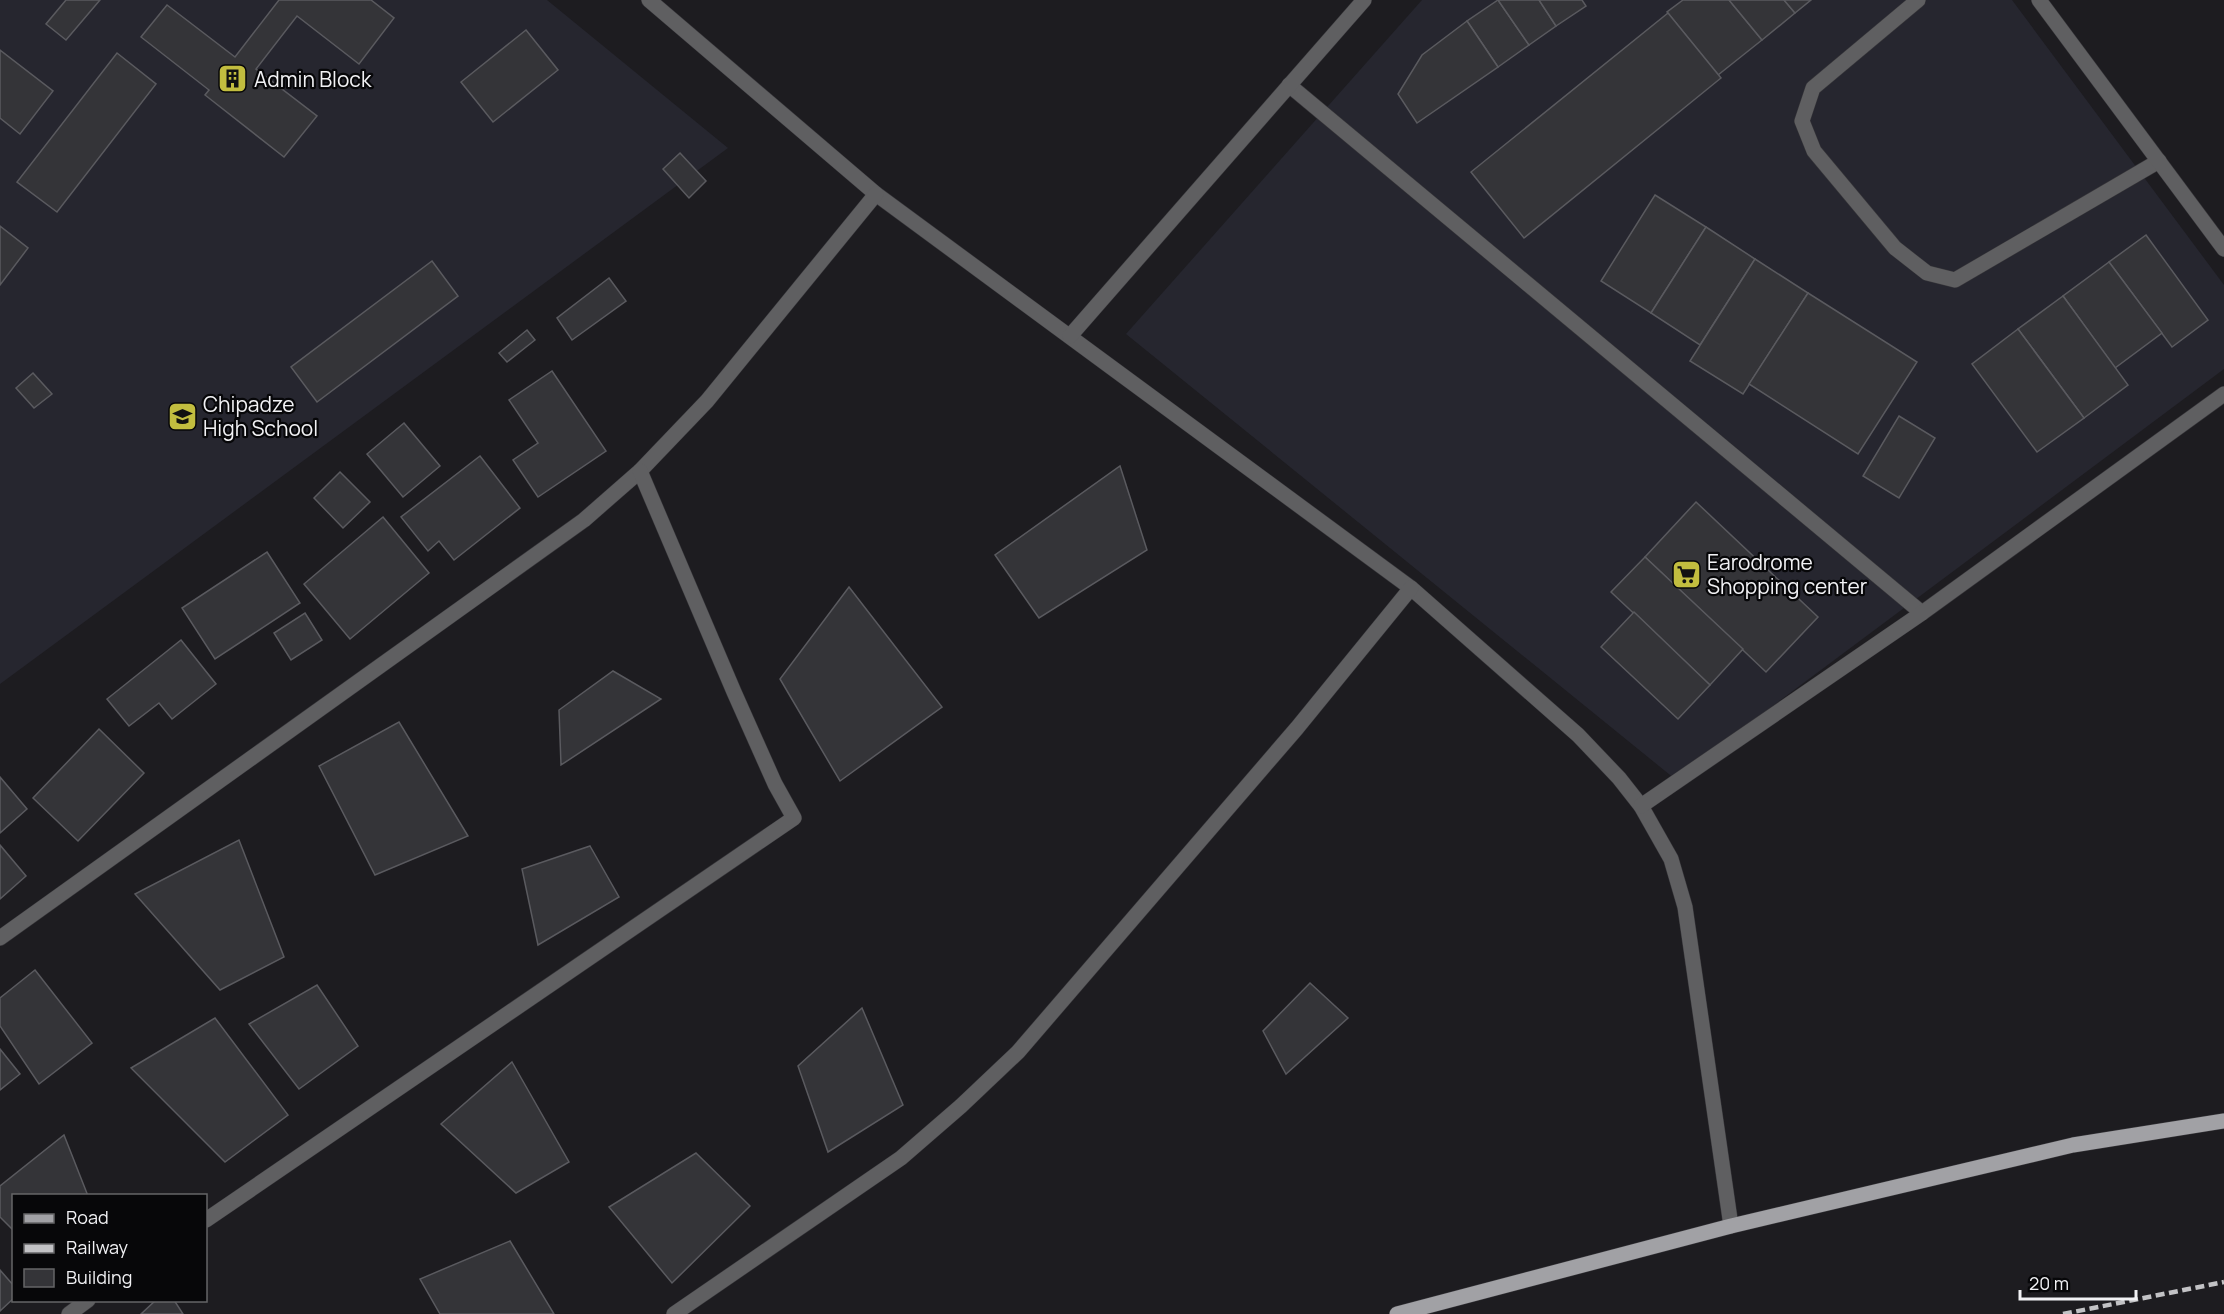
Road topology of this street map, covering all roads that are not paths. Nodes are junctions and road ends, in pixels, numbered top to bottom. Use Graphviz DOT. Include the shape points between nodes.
graph roads {
  1 [pos="649,0"];
  2 [pos="1364,0"];
  3 [pos="1918,0"];
  4 [pos="2039,0"];
  5 [pos="1288,85"];
  6 [pos="2159,161"];
  7 [pos="876,194"];
  8 [pos="2224,249"];
  9 [pos="1070,336"];
  10 [pos="2224,394"];
  11 [pos="640,471"];
  12 [pos="1411,588"];
  13 [pos="1922,613"];
  14 [pos="1641,806"];
  15 [pos="0,938"];
  16 [pos="2224,1121"];
  17 [pos="207,1219"];
  18 [pos="1731,1226"];
  19 [pos="85,1302"];
  20 [pos="69,1314"];
  21 [pos="674,1314"];
  22 [pos="1397,1314"];
  1 -- 7 [label="street"];
  2 -- 5 [label="street"];
  3 -- 6 [label="street" via="1813,88 1802,121 1814,151 1895,248 1927,273 1955,280"];
  4 -- 6 [label="street"];
  5 -- 9 [label="street"];
  5 -- 13 [label="street"];
  6 -- 8 [label="street"];
  7 -- 9 [label="street"];
  7 -- 11 [label="street" via="707,401"];
  9 -- 12 [label="street"];
  10 -- 13 [label="street"];
  11 -- 15 [label="street" via="584,520"];
  11 -- 17 [label="street" via="743,713 794,818"];
  12 -- 14 [label="street" via="1578,735"];
  12 -- 21 [label="street" via="1297,728 1018,1052 901,1158"];
  13 -- 14 [label="street"];
  14 -- 18 [label="street" via="1671,859 1685,907"];
  16 -- 18 [label="main road" via="2073,1145"];
  18 -- 22 [label="main road"];
  19 -- 20 [label="street"];
}
